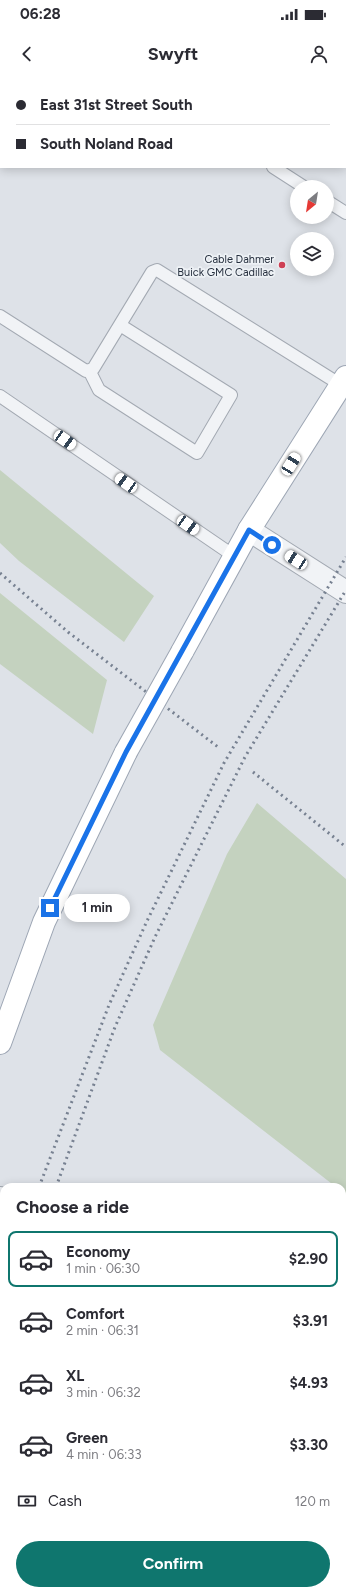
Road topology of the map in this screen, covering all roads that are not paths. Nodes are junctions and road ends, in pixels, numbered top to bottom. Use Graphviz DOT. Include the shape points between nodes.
graph roads {
  1 [pos="275,168"];
  2 [pos="293,180"];
  3 [pos="334,205"];
  4 [pos="346,213"];
  5 [pos="0,316"];
  6 [pos="120,325"];
  7 [pos="89,370"];
  8 [pos="343,381"];
  9 [pos="0,396"];
  10 [pos="249,530"];
  11 [pos="234,556"];
  12 [pos="346,592"];
  13 [pos="0,1043"];
  1 -- 2 [label="lane"];
  3 -- 4 [label="lane"];
  5 -- 7 [label="lane" via="86,371"];
  6 -- 7 [label="lane" via="93,369"];
  6 -- 7 [label="lane" via="231,395 197,453 99,390"];
  6 -- 8 [label="lane" via="152,272 157,270"];
  8 -- 10 [label="main road"];
  9 -- 11 [label="lane"];
  10 -- 11 [label="main road"];
  10 -- 12 [label="street"];
  11 -- 13 [label="main road, bridge" via="126,752 44,922"];
}
